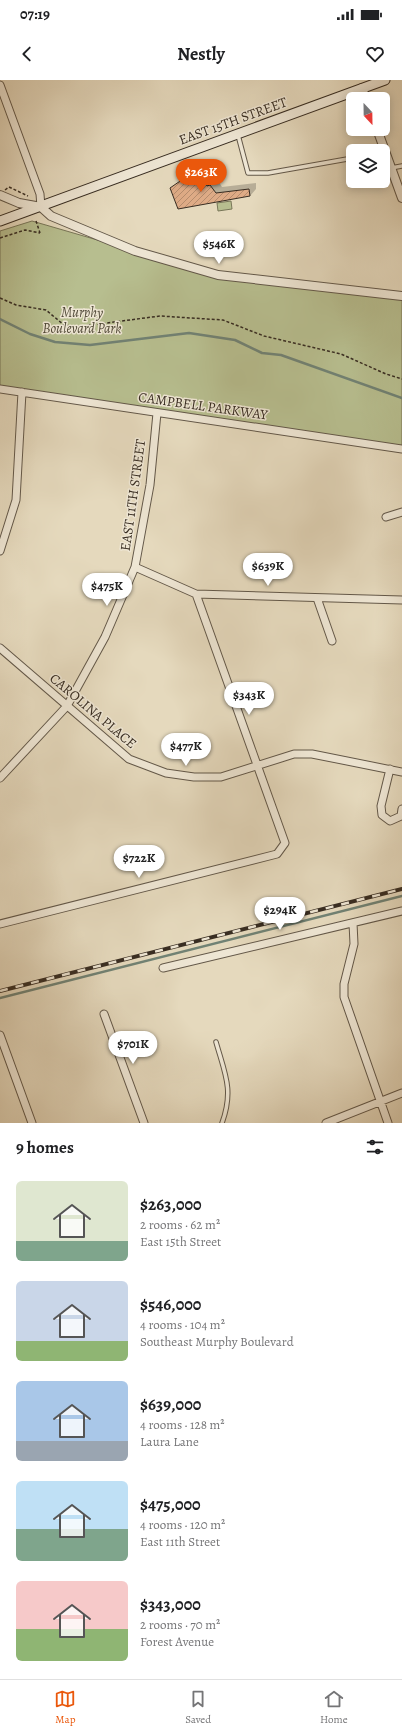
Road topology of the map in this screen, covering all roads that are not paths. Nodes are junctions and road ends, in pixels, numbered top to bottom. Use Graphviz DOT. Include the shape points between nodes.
graph roads {
  1 [pos="385,80"];
  2 [pos="361,84"];
  3 [pos="0,85"];
  4 [pos="238,134"];
  5 [pos="346,159"];
  6 [pos="402,166"];
  7 [pos="391,168"];
  8 [pos="2,193"];
  9 [pos="402,198"];
  10 [pos="41,206"];
  11 [pos="0,221"];
  12 [pos="400,295"];
  13 [pos="0,389"];
  14 [pos="22,392"];
  15 [pos="157,413"];
  16 [pos="402,449"];
  17 [pos="402,512"];
  18 [pos="386,517"];
  19 [pos="0,551"];
  20 [pos="135,567"];
  21 [pos="196,594"];
  22 [pos="317,598"];
  23 [pos="402,600"];
  24 [pos="332,641"];
  25 [pos="0,648"];
  26 [pos="67,706"];
  27 [pos="258,767"];
  28 [pos="390,769"];
  29 [pos="402,772"];
  30 [pos="0,778"];
  31 [pos="402,809"];
  32 [pos="402,911"];
  33 [pos="353,923"];
  34 [pos="0,924"];
  35 [pos="162,968"];
  36 [pos="104,1014"];
  37 [pos="0,1035"];
  38 [pos="216,1042"];
  39 [pos="402,1093"];
  40 [pos="380,1101"];
  41 [pos="32,1123"];
  42 [pos="144,1123"];
  43 [pos="222,1123"];
  44 [pos="326,1123"];
  45 [pos="388,1123"];
  1 -- 2 [label="main road, EAST 15TH STREET"];
  2 -- 4 [label="main road, EAST 15TH STREET"];
  3 -- 10 [label="street" via="40,194"];
  4 -- 5 [label="lane" via="248,174"];
  4 -- 10 [label="main road, EAST 15TH STREET"];
  6 -- 7 [label="lane"];
  7 -- 9 [label="street"];
  8 -- 10 [label="street" via="19,203"];
  10 -- 11 [label="main road, EAST 15TH STREET"];
  10 -- 12 [label="street" via="51,216 135,251 218,275"];
  13 -- 14 [label="street, CAMPBELL PARKWAY"];
  14 -- 15 [label="street, CAMPBELL PARKWAY"];
  14 -- 19 [label="street" via="16,500"];
  15 -- 16 [label="street, CAMPBELL PARKWAY"];
  15 -- 20 [label="street, EAST 11TH STREET" via="150,485"];
  17 -- 18 [label="street"];
  20 -- 21 [label="street"];
  20 -- 26 [label="street, EAST 11TH STREET" via="105,637"];
  21 -- 22 [label="street"];
  21 -- 27 [label="street"];
  22 -- 23 [label="street"];
  22 -- 24 [label="street"];
  25 -- 26 [label="street, CAROLINA PLACE"];
  26 -- 27 [label="street, CAROLINA PLACE" via="129,759 166,773 194,778 221,777"];
  26 -- 30 [label="street, EAST 11TH STREET"];
  27 -- 28 [label="street, CAROLINA PLACE" via="294,754 312,754"];
  27 -- 34 [label="street" via="285,843 277,854"];
  28 -- 29 [label="street, CAROLINA PLACE"];
  28 -- 31 [label="street" via="381,806 382,815 390,821 396,820 401,816"];
  32 -- 33 [label="street"];
  33 -- 35 [label="street"];
  33 -- 40 [label="street" via="354,944 344,984 344,997"];
  36 -- 42 [label="street"];
  37 -- 41 [label="street"];
  38 -- 43 [label="lane" via="229,1099"];
  39 -- 40 [label="street"];
  40 -- 44 [label="street"];
  40 -- 45 [label="street"];
}
